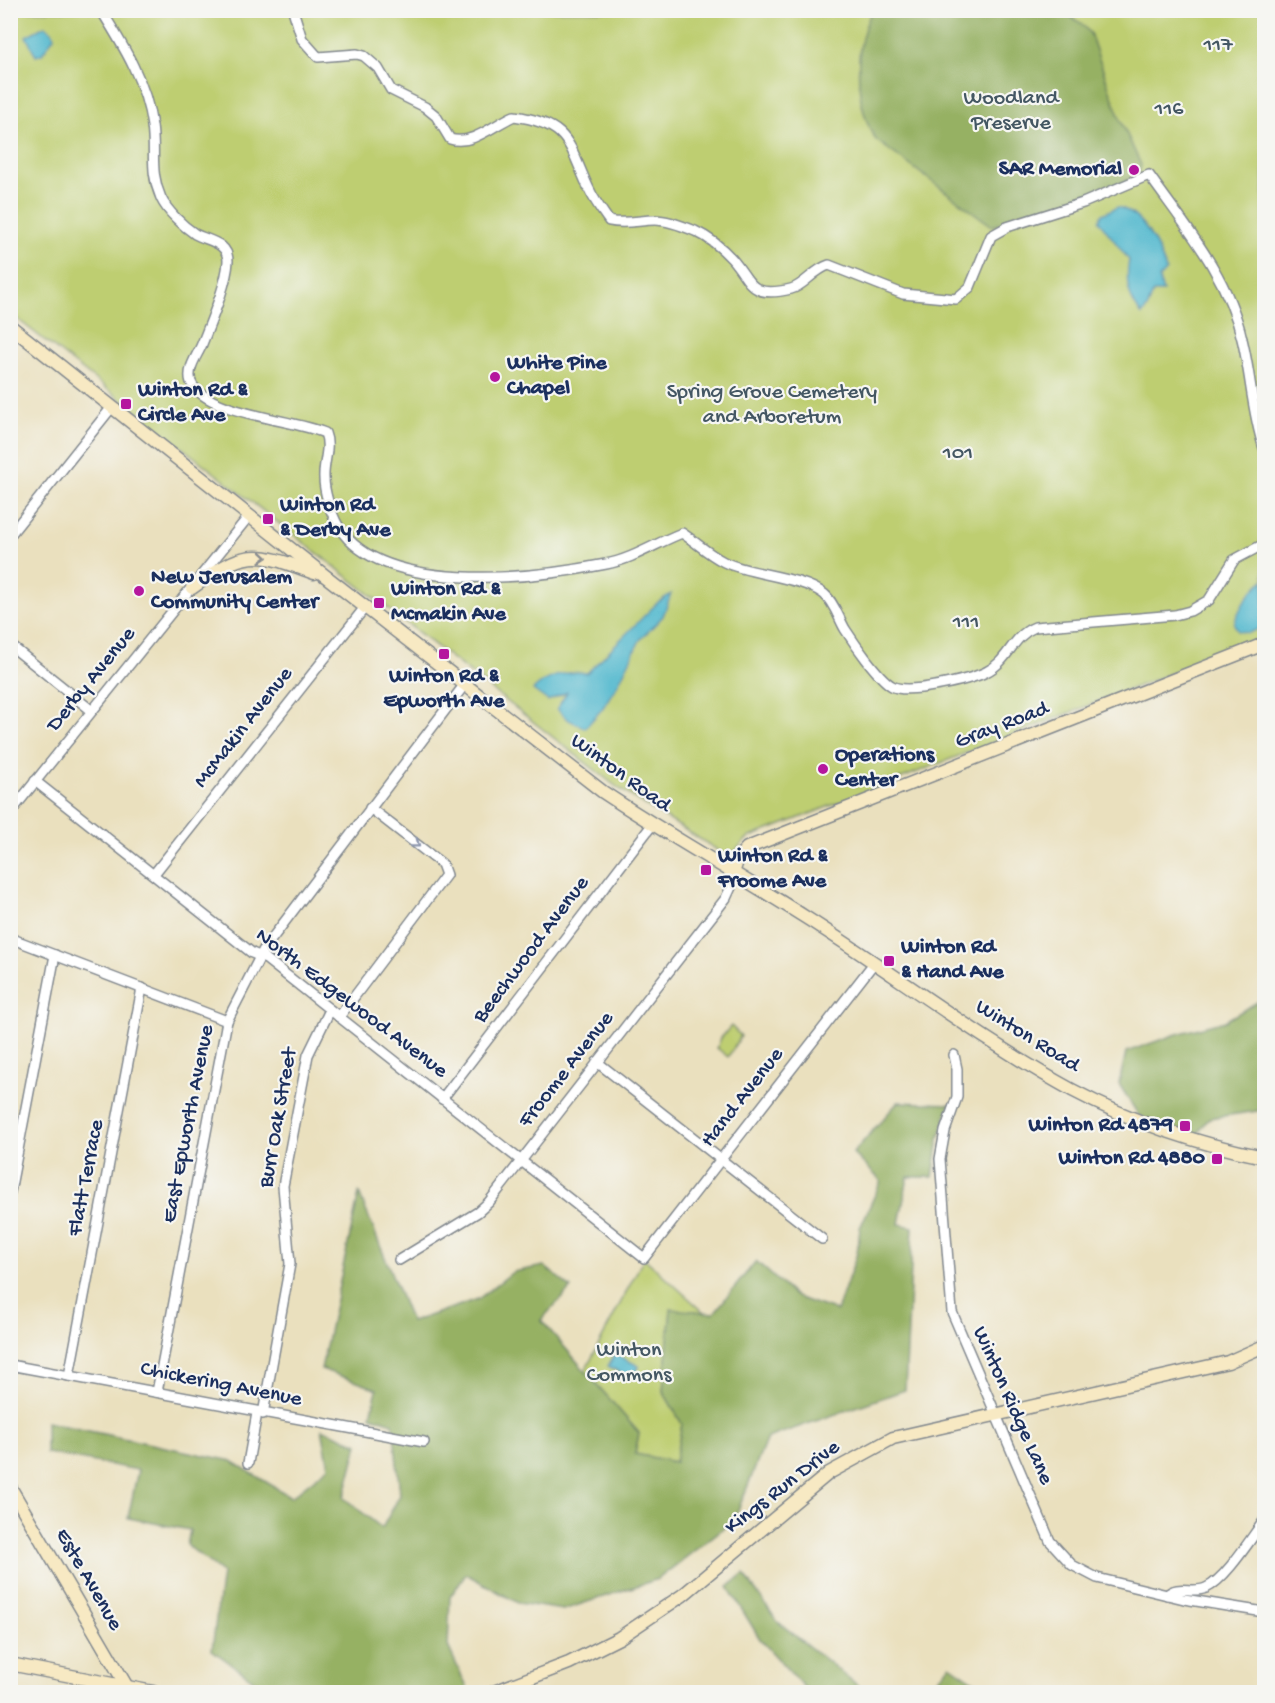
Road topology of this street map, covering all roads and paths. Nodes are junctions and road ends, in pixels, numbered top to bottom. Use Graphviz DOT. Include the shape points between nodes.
graph roads {
  1 [pos="101,10"];
  2 [pos="293,10"];
  3 [pos="10,326"];
  4 [pos="112,406"];
  5 [pos="1264,448"];
  6 [pos="249,516"];
  7 [pos="10,535"];
  8 [pos="1264,544"];
  9 [pos="328,578"];
  10 [pos="192,588"];
  11 [pos="366,606"];
  12 [pos="1264,644"];
  13 [pos="10,645"];
  14 [pos="465,684"];
  15 [pos="91,710"];
  16 [pos="35,781"];
  17 [pos="370,808"];
  18 [pos="10,813"];
  19 [pos="652,825"];
  20 [pos="733,873"];
  21 [pos="154,874"];
  22 [pos="10,938"];
  23 [pos="54,955"];
  24 [pos="259,956"];
  25 [pos="874,963"];
  26 [pos="142,988"];
  27 [pos="330,1010"];
  28 [pos="339,1017"];
  29 [pos="227,1021"];
  30 [pos="954,1055"];
  31 [pos="597,1062"];
  32 [pos="442,1098"];
  33 [pos="1264,1157"];
  34 [pos="720,1158"];
  35 [pos="521,1161"];
  36 [pos="10,1192"];
  37 [pos="822,1239"];
  38 [pos="644,1258"];
  39 [pos="399,1260"];
  40 [pos="1264,1346"];
  41 [pos="10,1365"];
  42 [pos="69,1376"];
  43 [pos="158,1392"];
  44 [pos="260,1414"];
  45 [pos="994,1414"];
  46 [pos="424,1442"];
  47 [pos="249,1463"];
  48 [pos="10,1487"];
  49 [pos="1264,1521"];
  50 [pos="1167,1595"];
  51 [pos="1264,1612"];
  52 [pos="10,1664"];
  53 [pos="128,1689"];
  54 [pos="153,1692"];
  55 [pos="494,1692"];
  1 -- 8 [label="street" via="134,64 144,92 152,127 152,171 163,203 195,234 219,243 226,251 224,278 189,379 210,399 325,433 328,441 323,477 336,522 356,548 377,560 427,573 499,577 607,564 682,533 724,562 824,594 846,632 888,683 901,689 944,684 986,672 1002,662 1022,633 1035,627 1190,611 1209,600 1234,560"];
  2 -- 5 [label="street" via="302,39 318,57 364,56 378,68 391,90 436,116 450,139 477,136 514,116 552,126 574,149 589,189 609,221 663,221 696,231 726,252 756,289 778,291 796,287 813,272 829,265 903,294 956,299 970,287 991,236 1149,175 1220,276 1231,302 1243,340"];
  3 -- 4 [label="street, Winton Road"];
  4 -- 6 [label="street, Winton Road"];
  4 -- 7 [label="street"];
  6 -- 9 [label="street, Winton Road"];
  6 -- 10 [label="street, Derby Avenue"];
  10 -- 9 [label="street, one-way" via="223,565 257,556"];
  9 -- 11 [label="street, Winton Road"];
  10 -- 15 [label="street, Derby Avenue"];
  11 -- 14 [label="street, Winton Road"];
  11 -- 21 [label="street, McMakin Avenue"];
  12 -- 20 [label="street, Gray Road" via="747,848"];
  13 -- 15 [label="street"];
  14 -- 17 [label="street, East Epworth Avenue"];
  14 -- 19 [label="street, Winton Road" via="603,792"];
  15 -- 16 [label="street, Derby Avenue"];
  16 -- 18 [label="street, Derby Avenue"];
  16 -- 21 [label="street, North Edgewood Avenue"];
  17 -- 24 [label="street, East Epworth Avenue"];
  17 -- 28 [label="street, one-way" via="442,864 446,875"];
  19 -- 20 [label="street, Winton Road"];
  19 -- 32 [label="street, Beechwood Avenue"];
  20 -- 25 [label="street, Winton Road"];
  20 -- 31 [label="street, Froome Avenue" via="726,898"];
  21 -- 24 [label="street, North Edgewood Avenue"];
  22 -- 23 [label="street"];
  23 -- 26 [label="street"];
  23 -- 36 [label="street"];
  24 -- 27 [label="street, North Edgewood Avenue"];
  24 -- 29 [label="street, East Epworth Avenue"];
  25 -- 33 [label="street, Winton Road" via="1073,1090 1175,1134"];
  25 -- 34 [label="street, Hand Avenue"];
  26 -- 29 [label="street"];
  26 -- 42 [label="street, Flatt Terrace"];
  27 -- 28 [label="street, North Edgewood Avenue"];
  27 -- 44 [label="street, Burr Oak Street" via="308,1055 283,1186 290,1264"];
  28 -- 32 [label="street, North Edgewood Avenue"];
  29 -- 43 [label="street, East Epworth Avenue"];
  30 -- 45 [label="street, Winton Ridge Lane" via="957,1097 939,1159 949,1295 956,1326"];
  31 -- 34 [label="street"];
  31 -- 35 [label="street, Froome Avenue"];
  32 -- 35 [label="street, North Edgewood Avenue"];
  34 -- 37 [label="street"];
  34 -- 38 [label="street, Hand Avenue"];
  35 -- 38 [label="street, North Edgewood Avenue"];
  35 -- 39 [label="street, Froome Avenue" via="485,1207"];
  40 -- 45 [label="street, Kings Run Drive" via="1228,1362"];
  41 -- 42 [label="street, Chickering Avenue"];
  42 -- 43 [label="street, Chickering Avenue"];
  43 -- 44 [label="street, Chickering Avenue"];
  44 -- 46 [label="street, Chickering Avenue"];
  44 -- 47 [label="street, Burr Oak Street"];
  45 -- 50 [label="street, Winton Ridge Lane" via="1050,1541 1064,1558 1091,1576"];
  45 -- 55 [label="street, Kings Run Drive" via="900,1435 868,1450 816,1483 683,1595 629,1632 569,1663"];
  48 -- 53 [label="street, Este Avenue"];
  49 -- 50 [label="street" via="1211,1586 1197,1591 1174,1590"];
  50 -- 51 [label="street, Winton Ridge Lane"];
  52 -- 53 [label="street"];
  53 -- 54 [label="street"];
}
